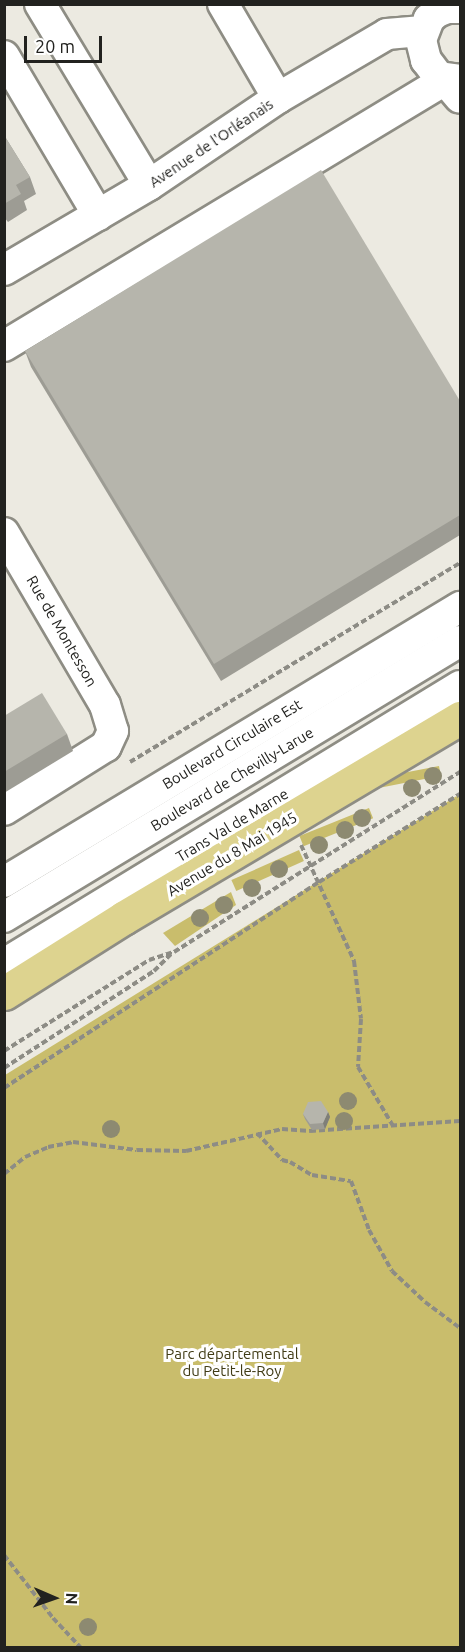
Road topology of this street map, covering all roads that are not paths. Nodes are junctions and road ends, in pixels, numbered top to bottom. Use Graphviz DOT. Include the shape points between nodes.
graph roads {
  1 [pos="40,4"];
  2 [pos="222,4"];
  3 [pos="438,14"];
  4 [pos="4,56"];
  5 [pos="456,86"];
  6 [pos="278,98"];
  7 [pos="149,185"];
  8 [pos="98,215"];
  9 [pos="4,270"];
  10 [pos="4,346"];
  11 [pos="4,533"];
  12 [pos="460,607"];
  13 [pos="460,641"];
  14 [pos="460,686"];
  15 [pos="460,718"];
  16 [pos="4,810"];
  17 [pos="4,882"];
  18 [pos="4,917"];
  19 [pos="4,964"];
  20 [pos="4,993"];
  1 -- 7 [label="street"];
  2 -- 6 [label="street"];
  3 -- 5 [label="street" via="422,50 439,78"];
  3 -- 6 [label="street, Avenue de l'Orléanais" via="387,34"];
  4 -- 8 [label="street"];
  5 -- 10 [label="street"];
  6 -- 7 [label="street, Avenue de l'Orléanais"];
  7 -- 8 [label="street, Avenue de l'Orléanais"];
  8 -- 9 [label="street, Avenue de l'Orléanais"];
  11 -- 16 [label="street, Rue de Montesson" via="105,705 113,731 106,746"];
  12 -- 17 [label="street, Boulevard Circulaire Est"];
  13 -- 18 [label="street, Boulevard de Chevilly-Larue"];
  14 -- 19 [label="street, Trans Val de Marne"];
  15 -- 20 [label="main road, Avenue du 8 Mai 1945"];
}
